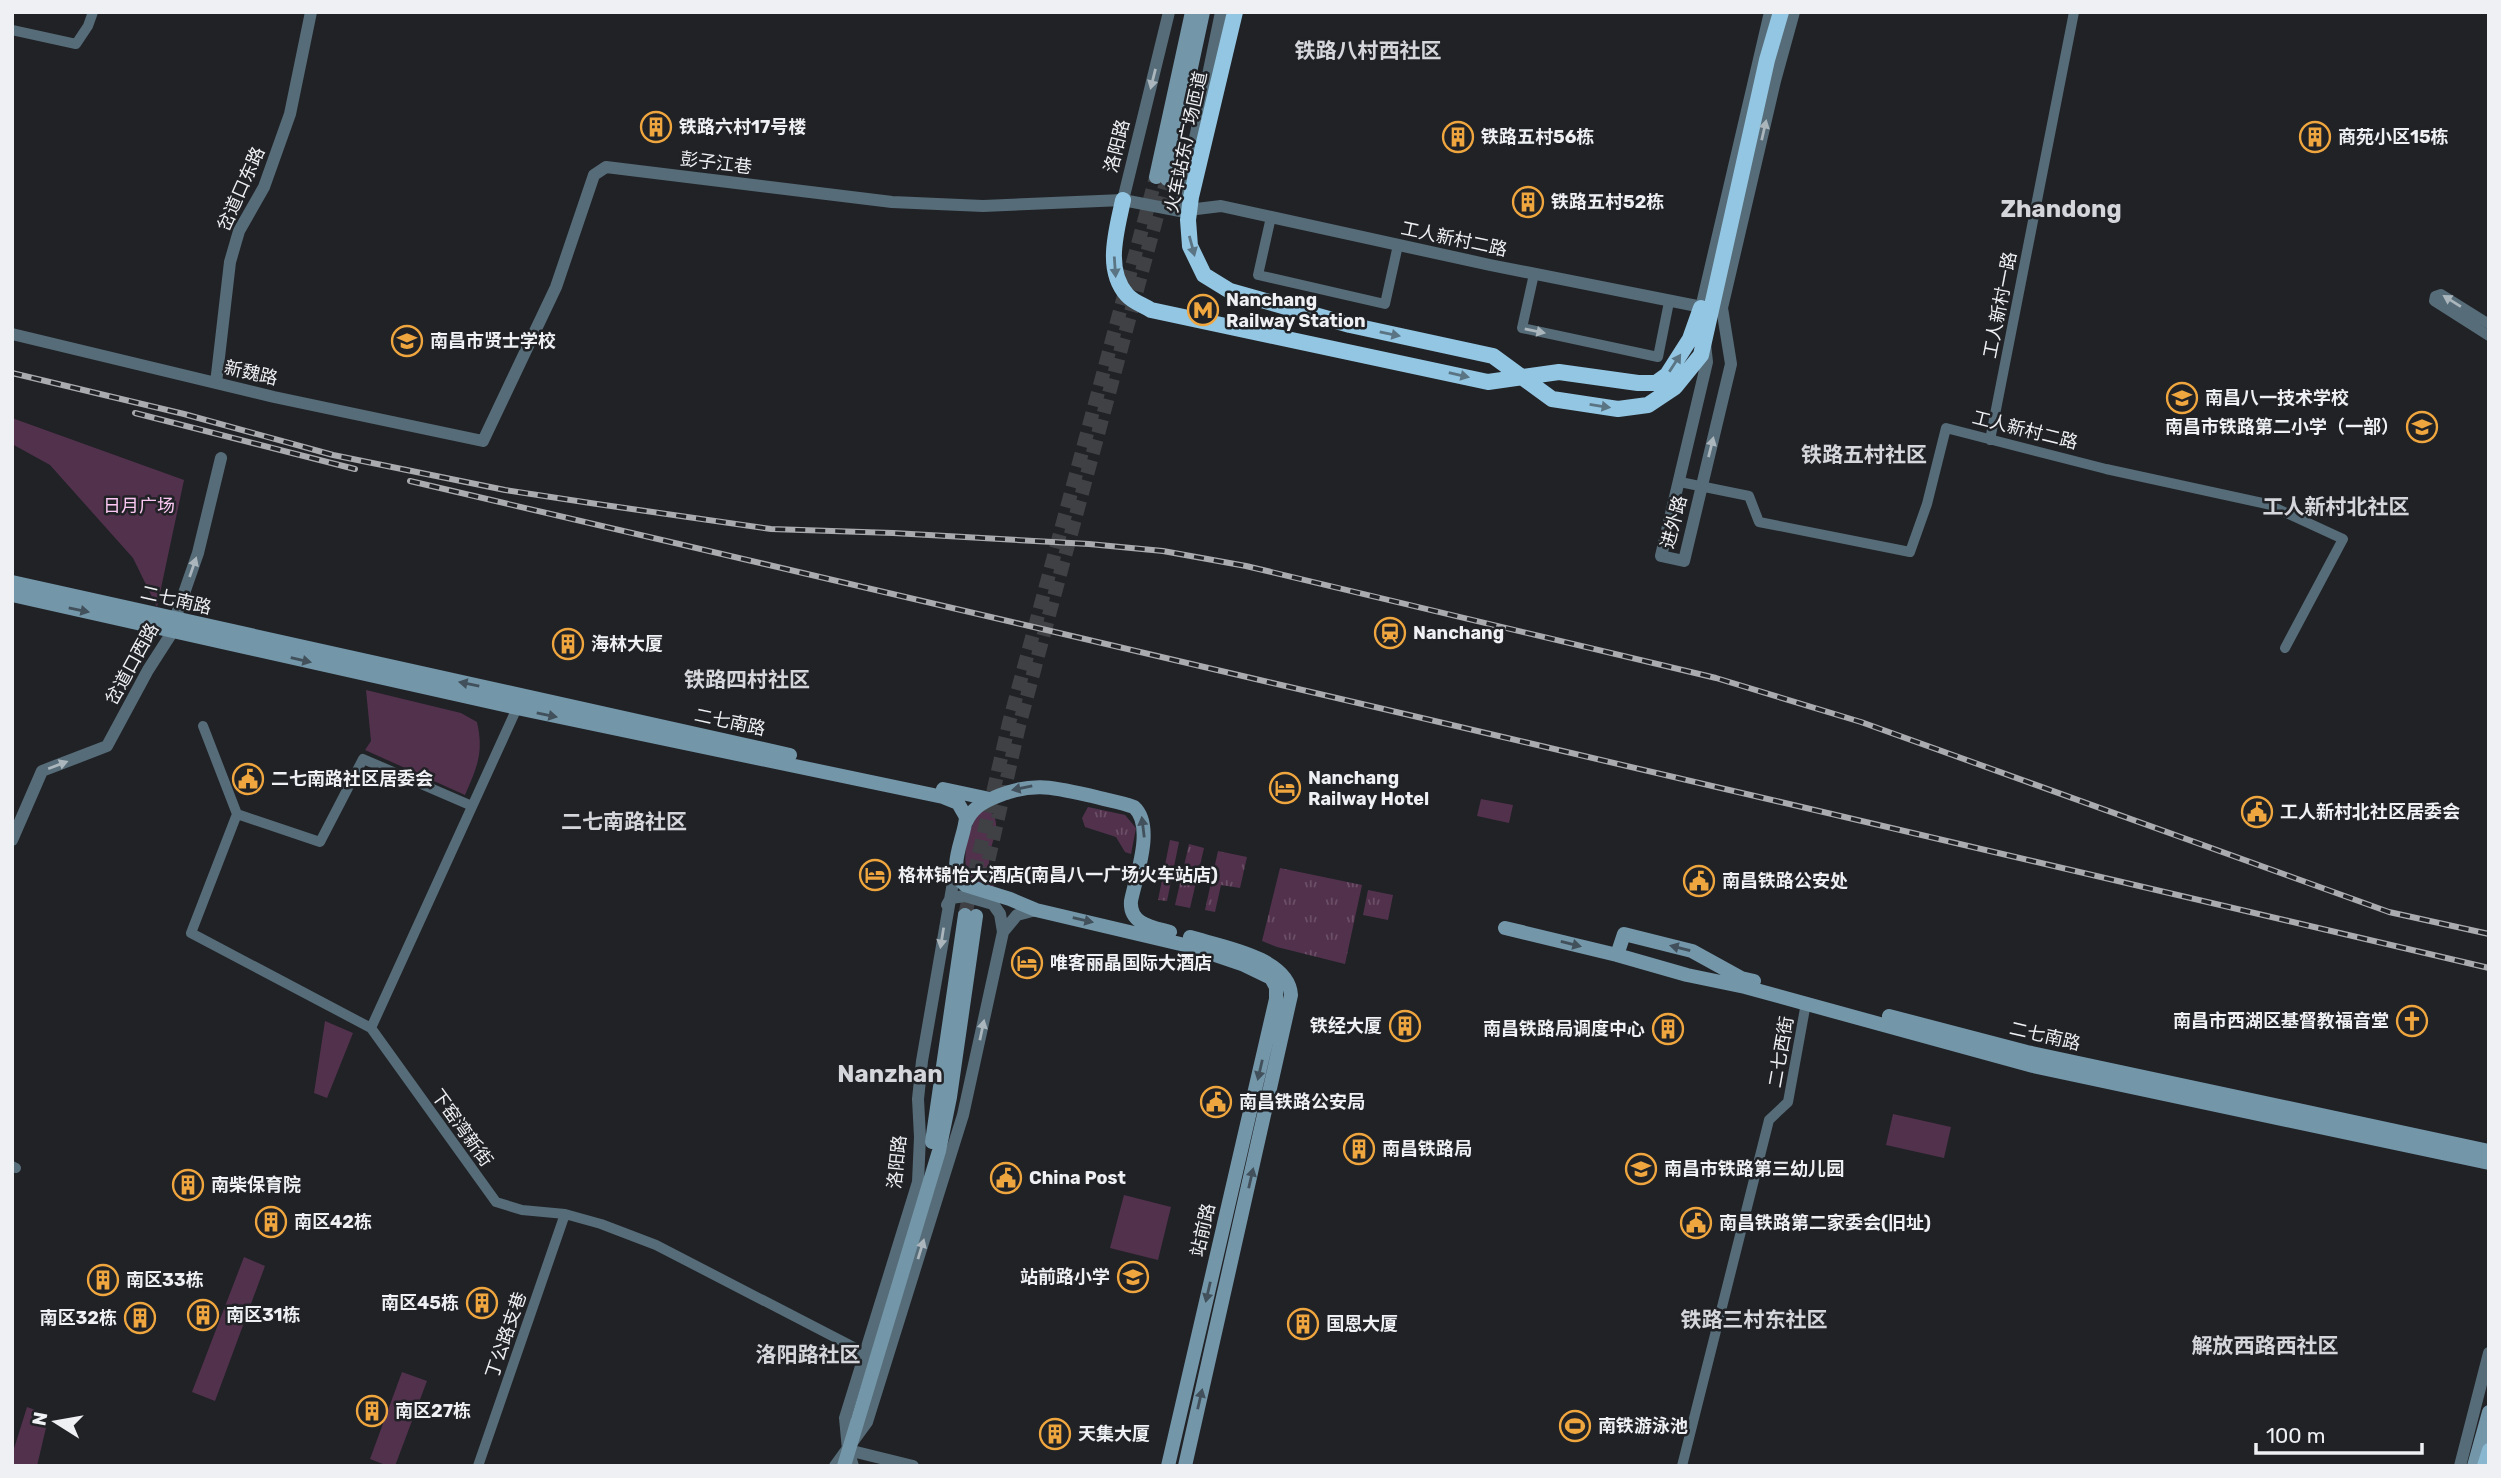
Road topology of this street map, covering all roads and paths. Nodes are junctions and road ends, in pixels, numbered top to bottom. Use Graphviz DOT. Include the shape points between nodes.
graph roads {
  1 [pos="93,12"];
  2 [pos="311,12"];
  3 [pos="1169,12"];
  4 [pos="1192,12"];
  5 [pos="1203,12"];
  6 [pos="1220,12"];
  7 [pos="1235,12"];
  8 [pos="1770,12"];
  9 [pos="1781,12"];
  10 [pos="1794,12"];
  11 [pos="2074,12"];
  12 [pos="12,30"];
  13 [pos="1124,200"];
  14 [pos="1180,211"];
  15 [pos="1270,217"];
  16 [pos="1398,245"];
  17 [pos="1534,274"];
  18 [pos="1670,302"];
  19 [pos="1701,308"];
  20 [pos="1721,308"];
  21 [pos="2489,324"];
  22 [pos="12,334"];
  23 [pos="2489,336"];
  24 [pos="1524,377"];
  25 [pos="216,383"];
  26 [pos="1990,440"];
  27 [pos="483,441"];
  28 [pos="221,458"];
  29 [pos="1680,482"];
  30 [pos="1701,486"];
  31 [pos="12,582"];
  32 [pos="12,595"];
  33 [pos="174,625"];
  34 [pos="2285,648"];
  35 [pos="517,708"];
  36 [pos="203,726"];
  37 [pos="990,799"];
  38 [pos="472,806"];
  39 [pos="237,814"];
  40 [pos="965,822"];
  41 [pos="12,840"];
  42 [pos="955,871"];
  43 [pos="947,905"];
  44 [pos="1036,909"];
  45 [pos="1505,928"];
  46 [pos="1003,932"];
  47 [pos="1617,955"];
  48 [pos="1806,1003"];
  49 [pos="1283,1005"];
  50 [pos="370,1028"];
  51 [pos="2489,1151"];
  52 [pos="2489,1163"];
  53 [pos="565,1214"];
  54 [pos="2489,1353"];
  55 [pos="867,1354"];
  56 [pos="2489,1412"];
  57 [pos="848,1450"];
  58 [pos="2489,1450"];
  59 [pos="478,1466"];
  60 [pos="835,1466"];
  61 [pos="844,1466"];
  62 [pos="853,1466"];
  63 [pos="912,1466"];
  64 [pos="1168,1466"];
  65 [pos="1185,1466"];
  66 [pos="1682,1466"];
  67 [pos="2460,1466"];
  68 [pos="2474,1466"];
  69 [pos="2484,1466"];
  1 -- 12 [label="street" via="76,44"];
  2 -- 25 [label="street, 岔道口东路" via="290,114 230,262"];
  3 -- 13 [label="street, 洛阳路, one-way"];
  4 -- 5 [label="main road" via="1162,178"];
  6 -- 14 [label="street"];
  7 -- 24 [label="highway, 火车站东广场匝道, one-way, bridge" via="1188,220 1190,246 1204,275 1230,291 1289,309 1493,356"];
  8 -- 19 [label="street, 进外路"];
  24 -- 9 [label="highway, 火车站东广场匝道, one-way, bridge" via="1552,399 1618,409 1648,405 1675,387 1701,355"];
  20 -- 10 [label="street, 进外路, one-way"];
  11 -- 26 [label="street, 工人新村一路"];
  13 -- 14 [label="street, 洛阳路"];
  13 -- 24 [label="highway, one-way, bridge" via="1114,243 1115,278 1128,297 1151,310 1488,382"];
  13 -- 27 [label="street, 彭子江巷" via="983,206 892,202 606,167 594,175 556,287"];
  14 -- 15 [label="street, 工人新村二路" via="1221,206"];
  15 -- 16 [label="street, 工人新村二路"];
  15 -- 16 [label="street" via="1258,275 1385,303"];
  16 -- 17 [label="street, 工人新村二路"];
  17 -- 18 [label="street, 工人新村二路"];
  17 -- 18 [label="street, one-way" via="1522,328 1658,357"];
  18 -- 19 [label="street, 工人新村二路"];
  19 -- 20 [label="street, 工人新村二路"];
  24 -- 19 [label="highway, one-way, bridge" via="1559,372 1656,383 1677,361"];
  19 -- 29 [label="street, 进外路" via="1707,362"];
  30 -- 20 [label="street, 进外路, one-way" via="1731,363"];
  21 -- 23 [label="street, one-way" via="2441,294 2435,296 2434,302"];
  22 -- 25 [label="street, 新魏路"];
  25 -- 27 [label="street, 新魏路"];
  26 -- 30 [label="street, 工人新村二路" via="1946,428 1910,552 1759,522 1749,496"];
  26 -- 34 [label="street, 工人新村二路" via="2267,504 2343,538"];
  33 -- 28 [label="street, 岔道口西路, one-way" via="198,553"];
  29 -- 30 [label="street, 工人新村二路"];
  29 -- 30 [label="street, 进外路" via="1661,556 1684,561"];
  31 -- 33 [label="main road, 二七南路"];
  32 -- 33 [label="main road, 二七南路, one-way"];
  33 -- 35 [label="main road, 二七南路, one-way"];
  37 -- 33 [label="main road, 二七南路, one-way"];
  41 -- 33 [label="street, 岔道口西路, one-way" via="41,771 107,746"];
  35 -- 38 [label="street"];
  35 -- 40 [label="main road, 二七南路, one-way" via="943,797 961,807"];
  36 -- 39 [label="street"];
  37 -- 40 [label="main road" via="974,808"];
  49 -- 37 [label="main road, one-way" via="1290,985 1273,965 1144,924 1133,915 1131,901 1145,831 1134,807 1038,786"];
  38 -- 39 [label="street" via="363,759 320,842"];
  38 -- 50 [label="street"];
  39 -- 50 [label="street" via="191,933"];
  40 -- 42 [label="main road"];
  42 -- 43 [label="street, 洛阳路"];
  42 -- 44 [label="main road" via="969,887"];
  43 -- 46 [label="street" via="951,898 961,896 993,904"];
  43 -- 55 [label="street, 洛阳路, one-way" via="920,1074 918,1182"];
  44 -- 46 [label="street" via="1017,915"];
  44 -- 49 [label="main road, one-way" via="1189,946 1242,964 1273,979"];
  45 -- 47 [label="main road, 二七南路, one-way"];
  57 -- 46 [label="street, 洛阳路, one-way" via="867,1422 963,1115"];
  47 -- 48 [label="main road, 二七南路"];
  51 -- 47 [label="main road, 二七南路, one-way" via="2027,1052 1741,978 1692,951 1624,934"];
  48 -- 52 [label="main road, 二七南路" via="2033,1066"];
  48 -- 66 [label="street, 二七西街" via="1788,1102 1769,1120"];
  49 -- 64 [label="main road, 站前路, one-way"];
  65 -- 49 [label="main road, 站前路, one-way"];
  50 -- 53 [label="street, 下窑湾新街" via="496,1202"];
  53 -- 55 [label="street, 下窑湾新街" via="656,1245"];
  53 -- 59 [label="street, 丁公路支巷"];
  54 -- 67 [label="street"];
  55 -- 57 [label="main road, 洛阳路" via="850,1419"];
  55 -- 57 [label="main road, 洛阳路" via="922,1185 971,915 950,1097 939,1151"];
  56 -- 68 [label="main road"];
  57 -- 60 [label="street"];
  57 -- 61 [label="main road, 洛阳路"];
  57 -- 62 [label="street"];
  57 -- 63 [label="street"];
  58 -- 69 [label="main road"];
}
